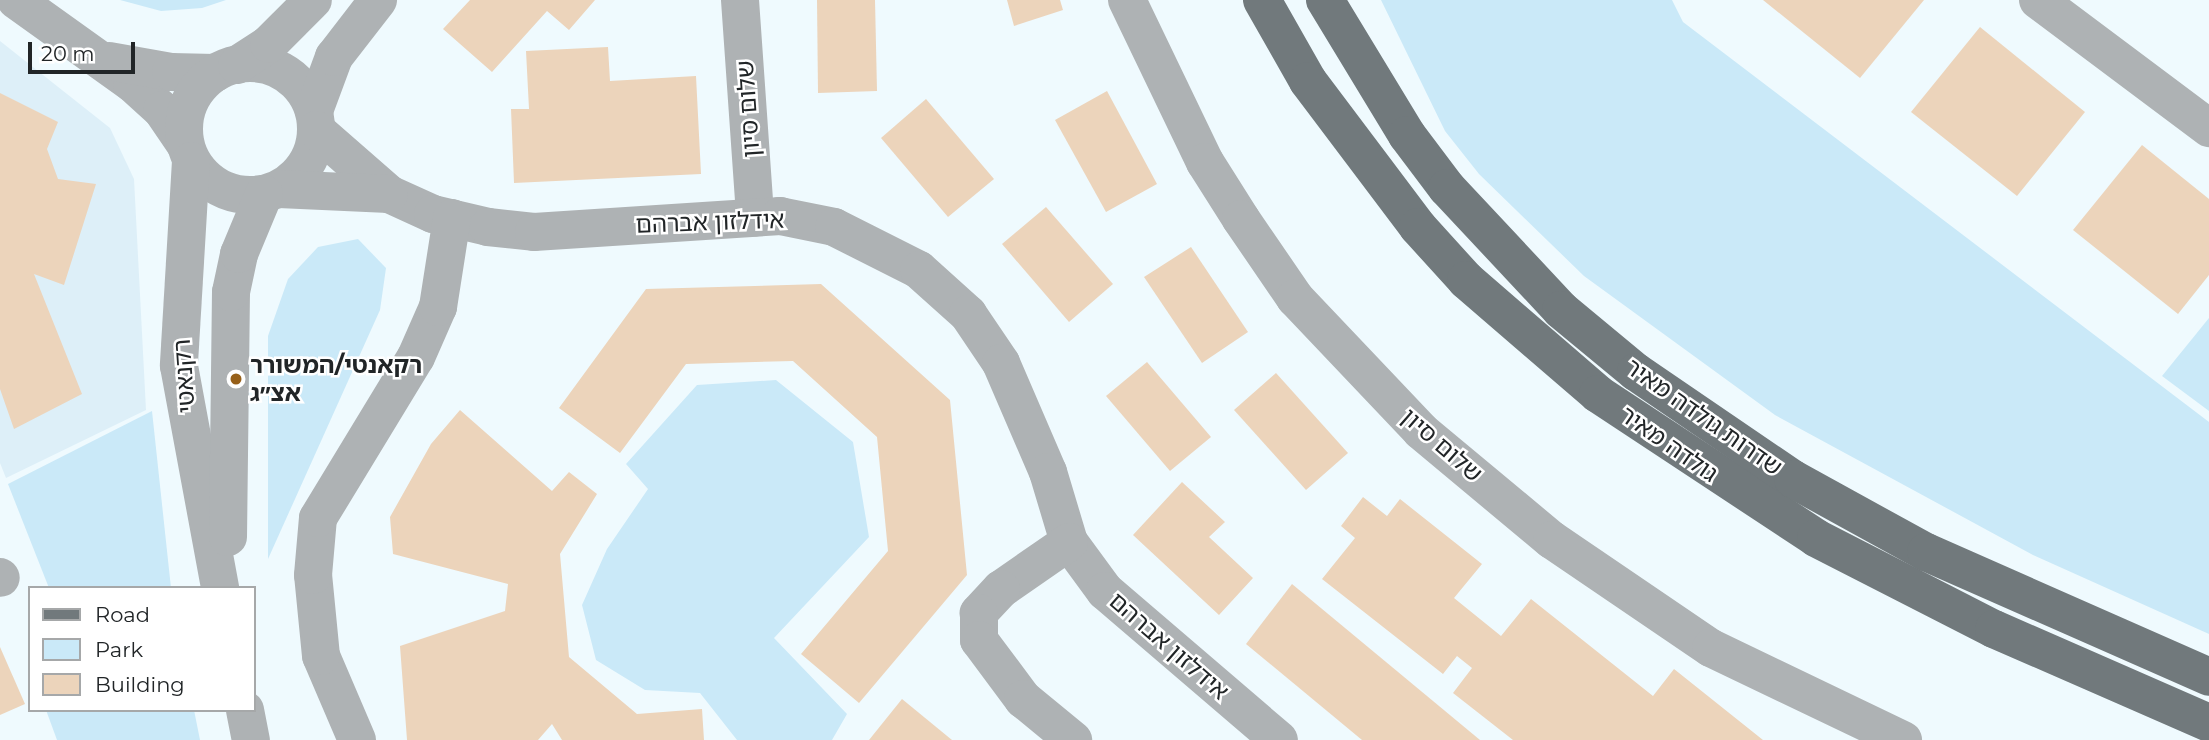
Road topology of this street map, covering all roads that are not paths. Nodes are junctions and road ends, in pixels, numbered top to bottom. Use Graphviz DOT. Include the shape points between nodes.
graph roads {
  1 [pos="16,0"];
  2 [pos="313,0"];
  3 [pos="377,0"];
  4 [pos="740,0"];
  5 [pos="1127,0"];
  6 [pos="1262,0"];
  7 [pos="1325,0"];
  8 [pos="2038,0"];
  9 [pos="90,54"];
  10 [pos="226,69"];
  11 [pos="315,120"];
  12 [pos="2209,128"];
  13 [pos="188,153"];
  14 [pos="272,191"];
  15 [pos="389,194"];
  16 [pos="755,217"];
  17 [pos="452,218"];
  18 [pos="1069,542"];
  19 [pos="220,586"];
  20 [pos="231,586"];
  21 [pos="2209,677"];
  22 [pos="245,712"];
  23 [pos="2209,723"];
  24 [pos="251,740"];
  25 [pos="357,740"];
  26 [pos="1073,740"];
  27 [pos="1279,740"];
  28 [pos="1903,740"];
  1 -- 9 [label="street"];
  2 -- 10 [label="street" via="269,44"];
  3 -- 11 [label="street" via="334,57"];
  4 -- 16 [label="street, שלום סיון"];
  5 -- 28 [label="street, שלום סיון" via="1205,162 1295,298 1421,430 1552,540 1711,648"];
  6 -- 23 [label="main road, גולדה מאיר" via="1308,81 1418,227 1466,280 1598,394 1816,538 1994,629"];
  7 -- 21 [label="main road, שדרות גולדה מאיר" via="1407,135 1447,188 1561,310 1636,372 1793,479 1926,552"];
  8 -- 12 [label="street"];
  9 -- 10 [label="street" via="124,66"];
  9 -- 13 [label="street" via="162,110"];
  10 -- 11 [label="street" via="257,63 292,78"];
  10 -- 13 [label="street" via="189,103"];
  11 -- 14 [label="street" via="306,165"];
  11 -- 15 [label="street"];
  13 -- 14 [label="street" via="223,189"];
  13 -- 19 [label="street, רקנאטי" via="179,366"];
  14 -- 15 [label="street"];
  14 -- 20 [label="street, רקנאטי" via="239,254 231,292 226,488"];
  15 -- 17 [label="street, אידלזון אברהם"];
  16 -- 17 [label="street, אידלזון אברהם" via="534,232"];
  16 -- 18 [label="street, אידלזון אברהם" via="834,227 875,243 919,270 968,314 1023,409"];
  17 -- 25 [label="street" via="438,307 422,345 318,518 313,575 321,656"];
  18 -- 26 [label="street" via="1001,589 979,613 979,640 1023,699"];
  18 -- 27 [label="street, אידלזון אברהם" via="1105,591"];
  22 -- 24 [label="street"];
}
